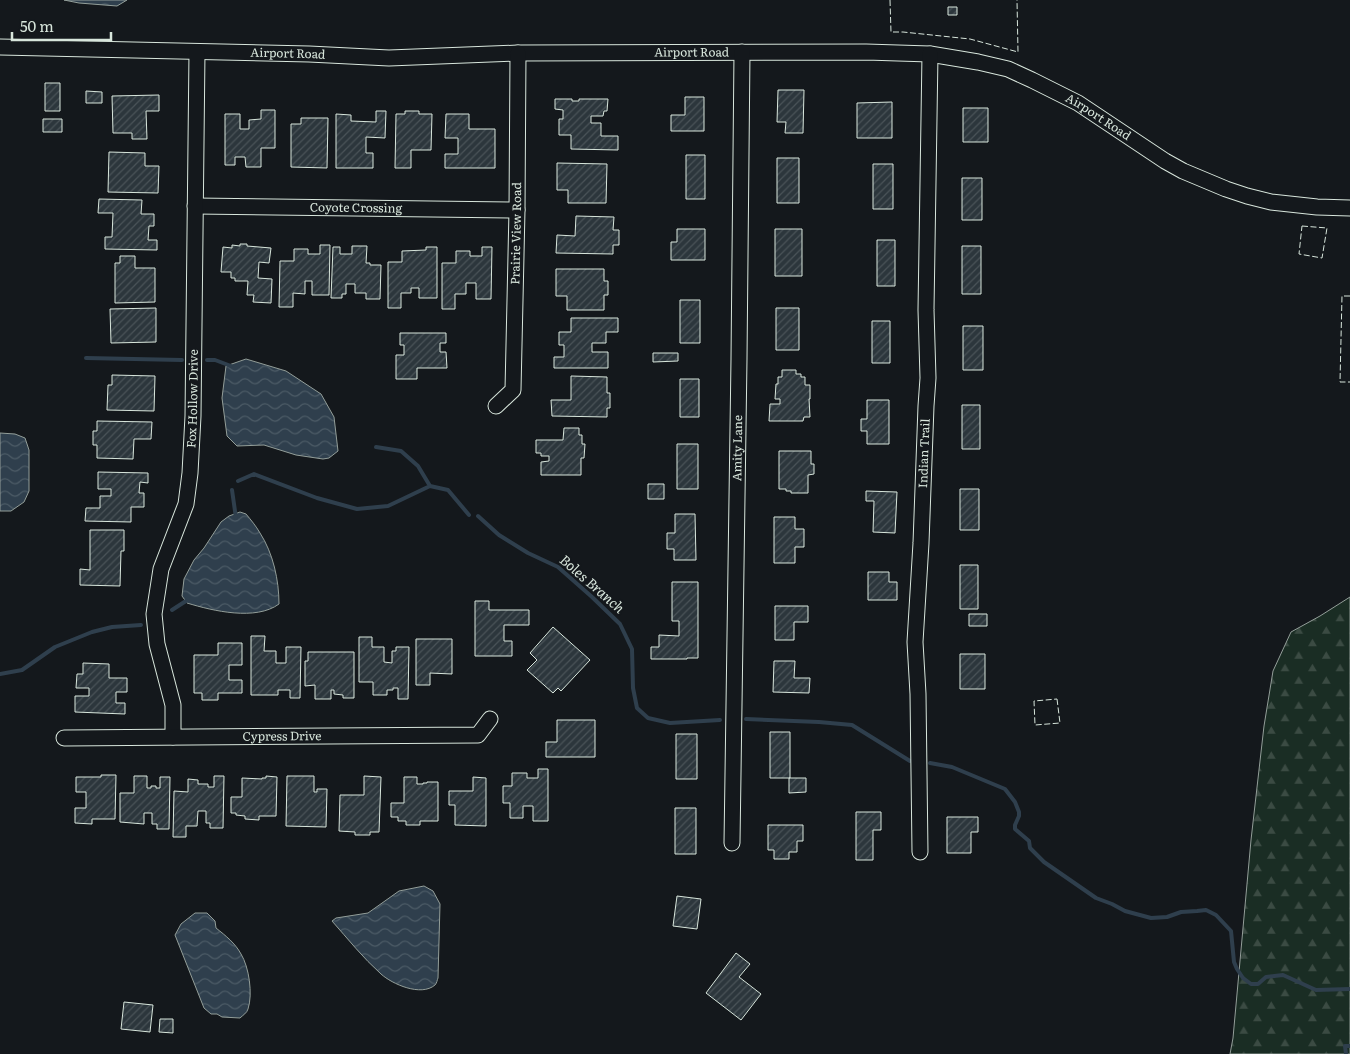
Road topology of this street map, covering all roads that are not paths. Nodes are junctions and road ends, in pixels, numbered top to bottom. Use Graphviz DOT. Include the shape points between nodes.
graph roads {
  1 [pos="0,47"];
  2 [pos="197,52"];
  3 [pos="742,52"];
  4 [pos="518,53"];
  5 [pos="930,54"];
  6 [pos="195,206"];
  7 [pos="1350,208"];
  8 [pos="517,210"];
  9 [pos="496,406"];
  10 [pos="490,718"];
  11 [pos="173,737"];
  12 [pos="64,738"];
  13 [pos="732,844"];
  14 [pos="920,852"];
  1 -- 2 [label="street, Airport Road"];
  2 -- 4 [label="street, Airport Road" via="380,58"];
  2 -- 6 [label="street, Fox Hollow Drive"];
  3 -- 4 [label="street, Airport Road"];
  3 -- 5 [label="street, Airport Road"];
  3 -- 13 [label="street, Amity Lane"];
  4 -- 8 [label="street, Prairie View Road"];
  5 -- 7 [label="street, Airport Road" via="1008,69 1078,103 1183,171 1226,189 1270,202"];
  5 -- 14 [label="street, Indian Trail" via="928,378 916,642"];
  6 -- 8 [label="street, Coyote Crossing"];
  6 -- 11 [label="street, Fox Hollow Drive" via="190,472 186,504 161,569 154,614 157,644 172,705"];
  8 -- 9 [label="street, Prairie View Road" via="513,390"];
  10 -- 11 [label="street, Cypress Drive" via="478,735"];
  11 -- 12 [label="street, Cypress Drive"];
}
